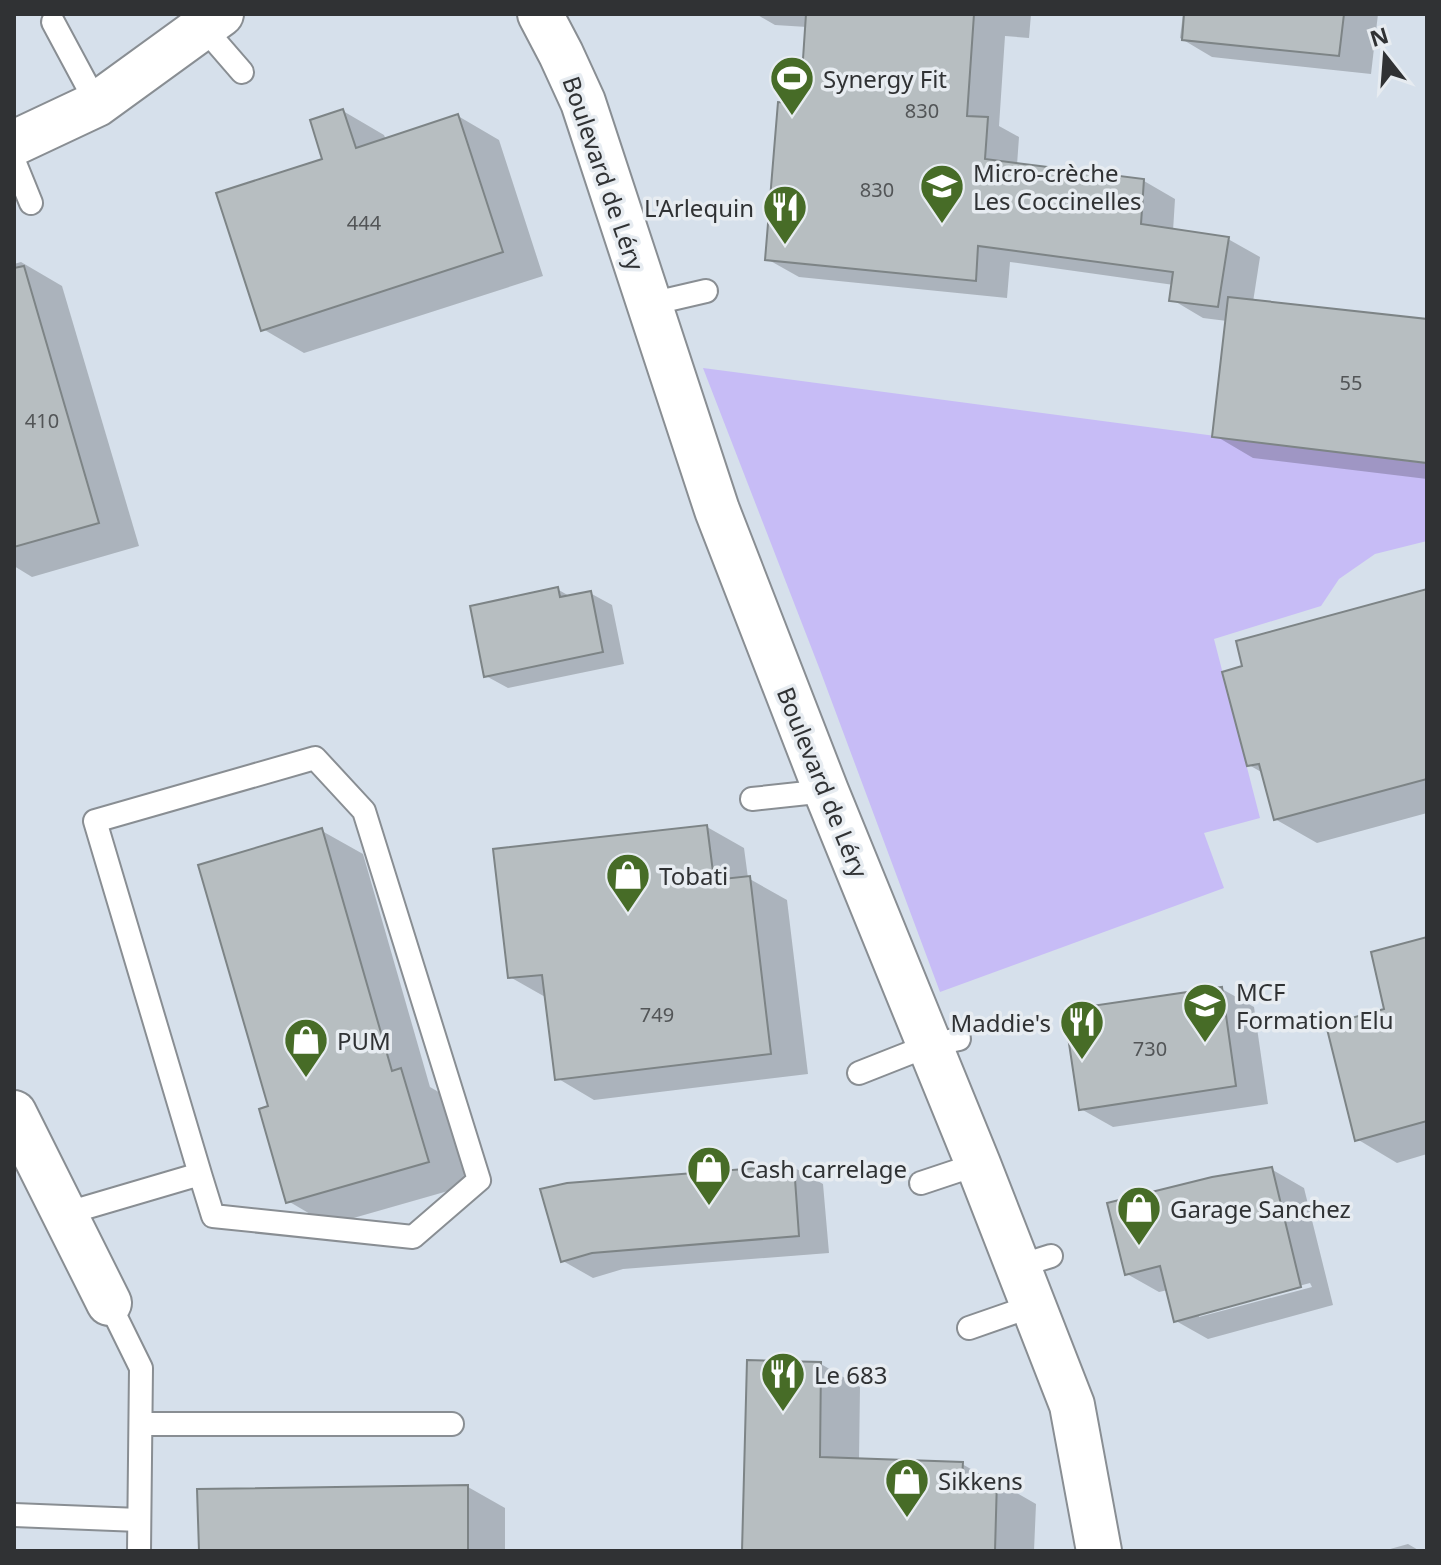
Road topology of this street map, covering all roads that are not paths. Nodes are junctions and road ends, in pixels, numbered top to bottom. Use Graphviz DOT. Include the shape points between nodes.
graph roads {
  1 [pos="540,14"];
  2 [pos="212,21"];
  3 [pos="53,22"];
  4 [pos="242,72"];
  5 [pos="97,104"];
  6 [pos="14,143"];
  7 [pos="14,161"];
  8 [pos="31,203"];
  9 [pos="706,291"];
  10 [pos="650,304"];
  11 [pos="826,791"];
  12 [pos="752,799"];
  13 [pos="944,1042"];
  14 [pos="859,1073"];
  15 [pos="14,1113"];
  16 [pos="978,1164"];
  17 [pos="200,1174"];
  18 [pos="921,1183"];
  19 [pos="64,1214"];
  20 [pos="1035,1276"];
  21 [pos="109,1303"];
  22 [pos="969,1328"];
  23 [pos="141,1424"];
  24 [pos="452,1424"];
  25 [pos="14,1515"];
  26 [pos="139,1520"];
  27 [pos="139,1551"];
  28 [pos="1099,1551"];
  1 -- 10 [label="street, Boulevard de Léry" via="583,102"];
  2 -- 4 [label="lane"];
  2 -- 5 [label="street"];
  3 -- 5 [label="lane"];
  5 -- 6 [label="street"];
  7 -- 8 [label="lane"];
  9 -- 10 [label="lane"];
  10 -- 11 [label="street, Boulevard de Léry" via="717,510"];
  11 -- 12 [label="lane"];
  11 -- 13 [label="street, Boulevard de Léry"];
  13 -- 14 [label="lane"];
  13 -- 16 [label="street, Boulevard de Léry"];
  15 -- 19 [label="street"];
  16 -- 18 [label="lane"];
  16 -- 20 [label="street, Boulevard de Léry"];
  17 -- 17 [label="lane" via="95,821 315,758 364,811 479,1180 413,1237 213,1216"];
  17 -- 19 [label="lane"];
  19 -- 21 [label="street"];
  20 -- 22 [label="lane"];
  20 -- 28 [label="street, Boulevard de Léry" via="1072,1405"];
  21 -- 23 [label="lane" via="141,1368"];
  23 -- 24 [label="lane"];
  23 -- 26 [label="lane"];
  25 -- 26 [label="lane"];
  26 -- 27 [label="lane"];
}
